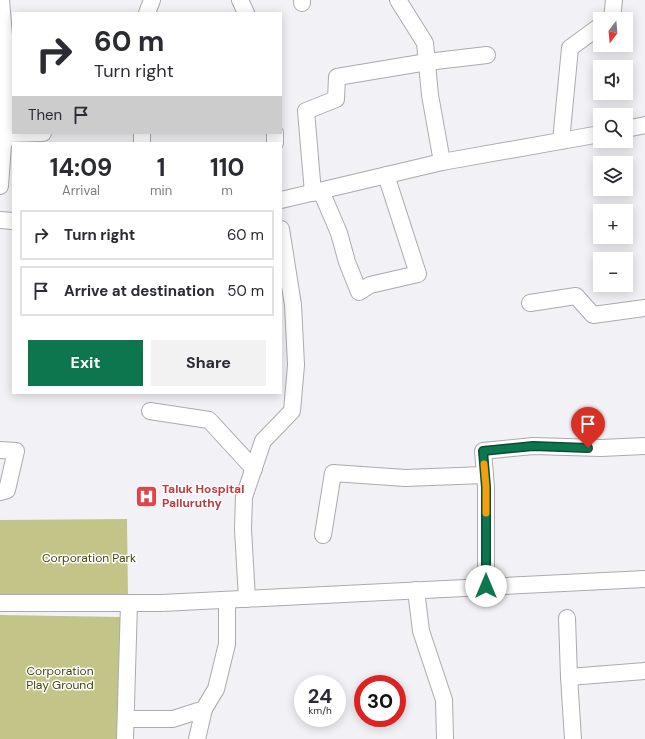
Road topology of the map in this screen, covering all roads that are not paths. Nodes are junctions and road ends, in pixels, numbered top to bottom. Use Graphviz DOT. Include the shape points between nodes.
graph roads {
  1 [pos="1,0"];
  2 [pos="152,0"];
  3 [pos="240,0"];
  4 [pos="398,0"];
  5 [pos="614,0"];
  6 [pos="147,12"];
  7 [pos="246,12"];
  8 [pos="613,12"];
  9 [pos="593,31"];
  10 [pos="487,55"];
  11 [pos="427,62"];
  12 [pos="645,125"];
  13 [pos="633,128"];
  14 [pos="8,134"];
  15 [pos="12,134"];
  16 [pos="593,135"];
  17 [pos="561,141"];
  18 [pos="442,162"];
  19 [pos="386,175"];
  20 [pos="0,186"];
  21 [pos="317,192"];
  22 [pos="282,200"];
  23 [pos="0,220"];
  24 [pos="12,221"];
  25 [pos="282,235"];
  26 [pos="530,303"];
  27 [pos="645,308"];
  28 [pos="150,410"];
  29 [pos="645,446"];
  30 [pos="0,450"];
  31 [pos="254,469"];
  32 [pos="485,475"];
  33 [pos="0,492"];
  34 [pos="323,535"];
  35 [pos="645,579"];
  36 [pos="486,586"];
  37 [pos="416,590"];
  38 [pos="247,599"];
  39 [pos="227,600"];
  40 [pos="0,603"];
  41 [pos="129,603"];
  42 [pos="567,618"];
  43 [pos="645,671"];
  44 [pos="569,677"];
  45 [pos="204,709"];
  46 [pos="126,719"];
  47 [pos="125,739"];
  48 [pos="197,739"];
  49 [pos="445,739"];
  50 [pos="573,739"];
  1 -- 14 [label="street"];
  2 -- 6 [label="street"];
  3 -- 7 [label="street"];
  4 -- 11 [label="street" via="425,43"];
  5 -- 8 [label="street"];
  9 -- 17 [label="street" via="570,48"];
  10 -- 11 [label="street"];
  11 -- 18 [label="street"];
  11 -- 21 [label="street" via="337,77 336,99 306,111"];
  12 -- 13 [label="street"];
  14 -- 15 [label="street"];
  14 -- 20 [label="street" via="3,145"];
  16 -- 17 [label="street"];
  17 -- 18 [label="street"];
  18 -- 19 [label="street"];
  19 -- 21 [label="street"];
  19 -- 21 [label="street" via="418,274 370,285 359,292 339,233"];
  21 -- 22 [label="street"];
  23 -- 24 [label="street"];
  25 -- 31 [label="street" via="293,305 296,366 292,411 263,441"];
  26 -- 27 [label="street" via="576,296 593,315"];
  28 -- 31 [label="street" via="209,420"];
  29 -- 32 [label="street" via="533,446 483,451"];
  30 -- 33 [label="street" via="16,451 8,490"];
  31 -- 38 [label="street" via="244,497"];
  32 -- 34 [label="street" via="405,478 332,473"];
  32 -- 36 [label="street"];
  35 -- 36 [label="street"];
  36 -- 37 [label="street"];
  37 -- 38 [label="street"];
  37 -- 49 [label="street" via="421,630 444,700"];
  38 -- 39 [label="street"];
  39 -- 41 [label="street"];
  39 -- 45 [label="street" via="227,644 216,689"];
  40 -- 41 [label="street"];
  41 -- 46 [label="street"];
  42 -- 44 [label="street"];
  43 -- 44 [label="street"];
  44 -- 50 [label="street"];
  45 -- 46 [label="street" via="173,719"];
  45 -- 48 [label="street"];
  46 -- 47 [label="street"];
}
